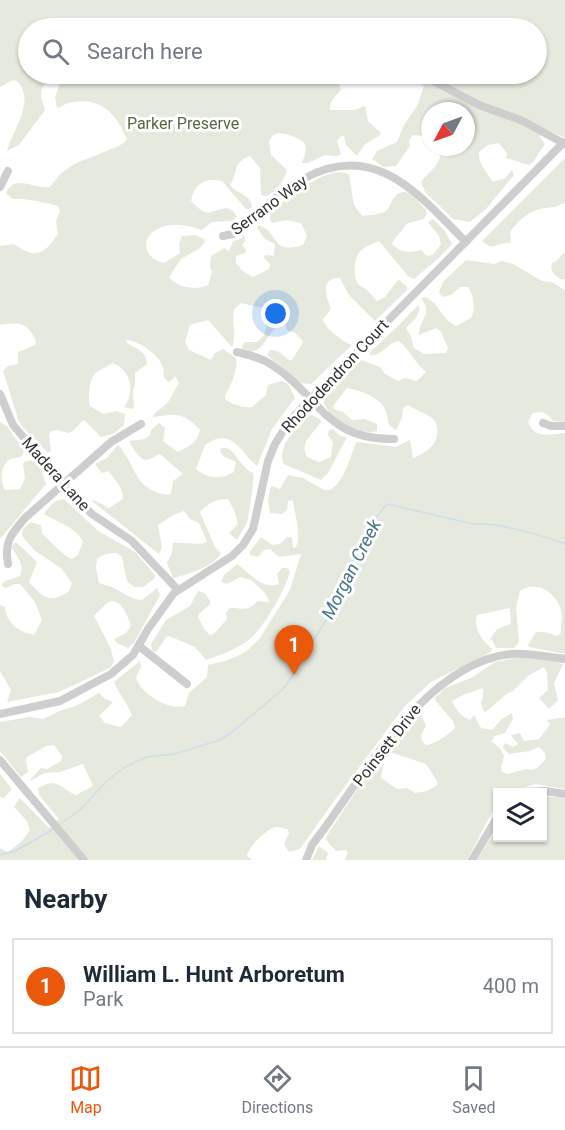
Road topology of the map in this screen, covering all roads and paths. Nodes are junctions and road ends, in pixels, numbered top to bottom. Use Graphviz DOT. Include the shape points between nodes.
graph roads {
  1 [pos="438,84"];
  2 [pos="564,143"];
  3 [pos="8,171"];
  4 [pos="0,187"];
  5 [pos="223,236"];
  6 [pos="466,242"];
  7 [pos="237,352"];
  8 [pos="0,394"];
  9 [pos="309,399"];
  10 [pos="543,423"];
  11 [pos="141,424"];
  12 [pos="565,426"];
  13 [pos="394,439"];
  14 [pos="63,484"];
  15 [pos="8,564"];
  16 [pos="178,590"];
  17 [pos="139,646"];
  18 [pos="565,659"];
  19 [pos="187,684"];
  20 [pos="0,714"];
  21 [pos="0,760"];
  22 [pos="547,791"];
  23 [pos="565,794"];
  24 [pos="493,824"];
  25 [pos="84,860"];
  26 [pos="306,860"];
  27 [pos="472,860"];
  1 -- 2 [label="street"];
  2 -- 6 [label="street, Rhododendron Court"];
  3 -- 4 [label="street"];
  5 -- 6 [label="street, Serrano Way" via="239,230 303,178 346,166 378,170 401,180"];
  6 -- 9 [label="street, Rhododendron Court"];
  7 -- 9 [label="street" via="271,364"];
  8 -- 14 [label="street, Madera Lane" via="13,425"];
  9 -- 13 [label="street" via="329,419 354,434"];
  9 -- 16 [label="street, Rhododendron Court" via="275,444 247,539 226,561"];
  10 -- 12 [label="street"];
  11 -- 14 [label="street" via="111,442"];
  14 -- 15 [label="street" via="16,529 5,550"];
  14 -- 16 [label="street, Madera Lane" via="92,514 142,550"];
  16 -- 17 [label="street, Rhododendron Court"];
  17 -- 19 [label="street"];
  17 -- 20 [label="street, Rhododendron Court" via="111,674 80,692 60,701"];
  18 -- 26 [label="street, Poinsett Drive" via="512,653 450,678 411,712 312,845"];
  21 -- 25 [label="street"];
  22 -- 23 [label="street"];
  24 -- 27 [label="street"];
}
